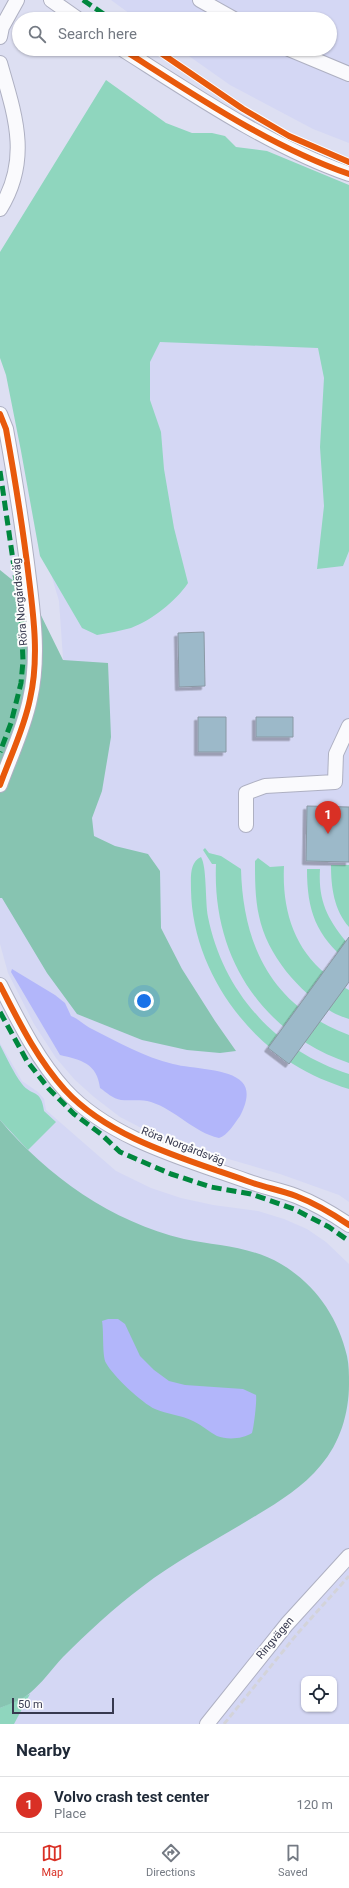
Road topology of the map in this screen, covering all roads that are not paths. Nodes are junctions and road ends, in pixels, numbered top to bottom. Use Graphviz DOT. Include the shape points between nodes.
graph roads {
  1 [pos="17,0"];
  2 [pos="51,0"];
  3 [pos="200,0"];
  4 [pos="68,12"];
  5 [pos="221,12"];
  6 [pos="0,37"];
  7 [pos="133,56"];
  8 [pos="307,56"];
  9 [pos="0,63"];
  10 [pos="349,74"];
  11 [pos="349,174"];
  12 [pos="4,194"];
  13 [pos="0,208"];
  14 [pos="0,414"];
  15 [pos="349,726"];
  16 [pos="0,785"];
  17 [pos="246,825"];
  18 [pos="0,985"];
  19 [pos="349,1225"];
  20 [pos="349,1556"];
  21 [pos="207,1724"];
  1 -- 6 [label="street" via="2,27"];
  2 -- 4 [label="street"];
  3 -- 5 [label="street"];
  7 -- 11 [label="street" via="276,142"];
  8 -- 10 [label="street"];
  9 -- 12 [label="street" via="19,140 17,167"];
  12 -- 13 [label="street"];
  14 -- 16 [label="street, Röra Norgårdsväg" via="6,429 23,532 34,623 35,659 31,699"];
  15 -- 17 [label="street" via="336,754 335,782 265,786 246,792"];
  18 -- 19 [label="street, Röra Norgårdsväg" via="42,1061 66,1091 94,1114 148,1145 296,1196"];
  20 -- 21 [label="street, Ringvägen" via="287,1624"];
}
